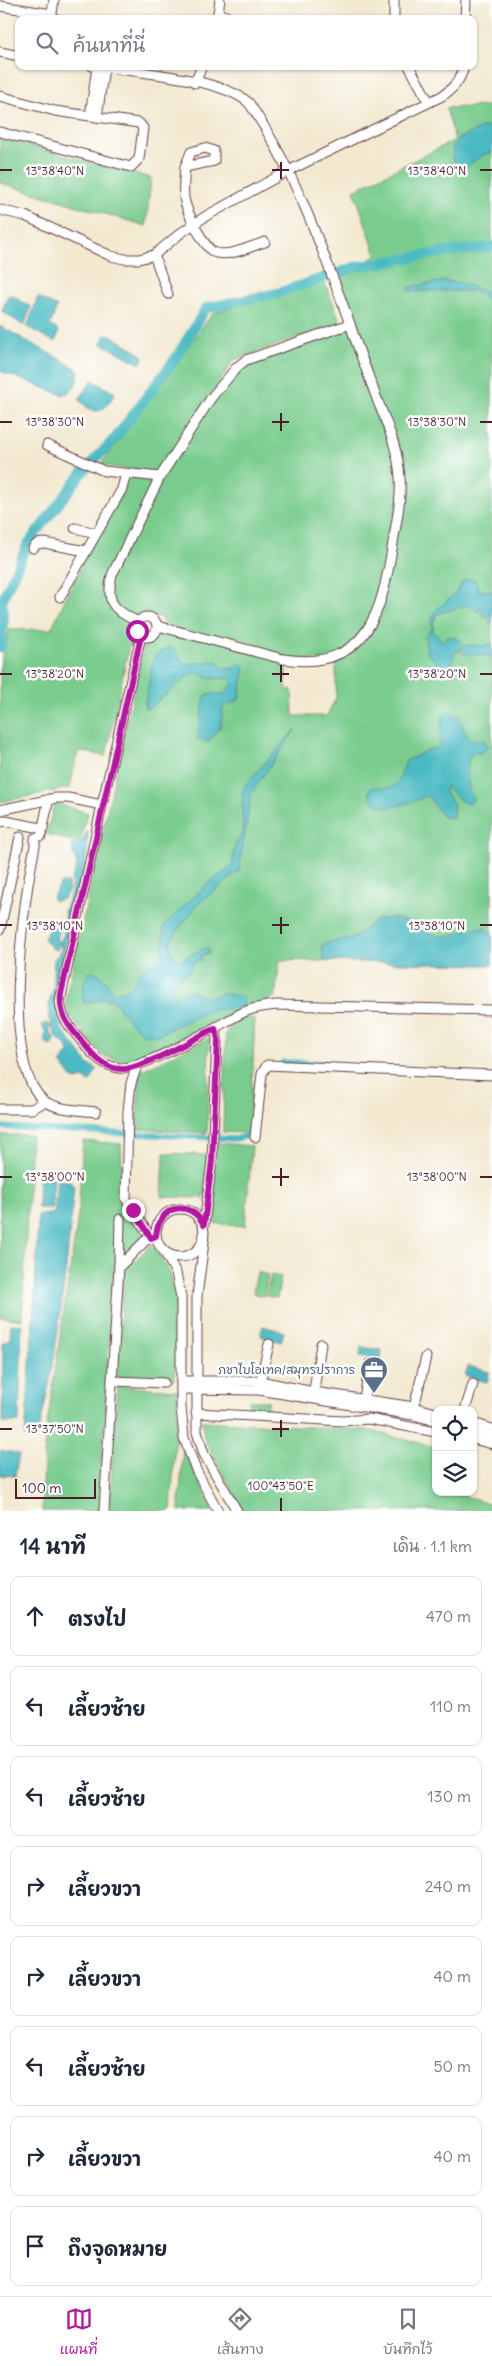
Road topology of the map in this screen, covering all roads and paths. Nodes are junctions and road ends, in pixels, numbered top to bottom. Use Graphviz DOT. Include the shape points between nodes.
graph roads {
  1 [pos="54,0"];
  2 [pos="220,0"];
  3 [pos="394,0"];
  4 [pos="466,0"];
  5 [pos="0,6"];
  6 [pos="47,15"];
  7 [pos="52,15"];
  8 [pos="218,15"];
  9 [pos="394,15"];
  10 [pos="465,15"];
  11 [pos="0,52"];
  12 [pos="15,55"];
  13 [pos="100,70"];
  14 [pos="118,70"];
  15 [pos="200,70"];
  16 [pos="411,70"];
  17 [pos="463,70"];
  18 [pos="195,83"];
  19 [pos="0,96"];
  20 [pos="429,102"];
  21 [pos="94,116"];
  22 [pos="0,132"];
  23 [pos="185,167"];
  24 [pos="288,171"];
  25 [pos="1,213"];
  26 [pos="194,224"];
  27 [pos="265,242"];
  28 [pos="154,255"];
  29 [pos="168,294"];
  30 [pos="350,324"];
  31 [pos="47,445"];
  32 [pos="125,475"];
  33 [pos="160,477"];
  34 [pos="75,528"];
  35 [pos="96,534"];
  36 [pos="33,548"];
  37 [pos="86,551"];
  38 [pos="60,597"];
  39 [pos="138,622"];
  40 [pos="158,626"];
  41 [pos="141,636"];
  42 [pos="49,799"];
  43 [pos="102,806"];
  44 [pos="0,810"];
  45 [pos="0,822"];
  46 [pos="38,836"];
  47 [pos="20,837"];
  48 [pos="0,929"];
  49 [pos="492,1010"];
  50 [pos="215,1028"];
  51 [pos="137,1066"];
  52 [pos="121,1069"];
  53 [pos="492,1075"];
  54 [pos="131,1083"];
  55 [pos="44,1102"];
  56 [pos="0,1109"];
  57 [pos="96,1112"];
  58 [pos="255,1137"];
  59 [pos="120,1219"];
  60 [pos="204,1225"];
  61 [pos="154,1237"];
  62 [pos="204,1242"];
  63 [pos="165,1253"];
  64 [pos="119,1266"];
  65 [pos="269,1344"];
  66 [pos="322,1344"];
  67 [pos="426,1358"];
  68 [pos="370,1364"];
  69 [pos="113,1381"];
  70 [pos="164,1383"];
  71 [pos="473,1384"];
  72 [pos="181,1385"];
  73 [pos="197,1385"];
  74 [pos="259,1386"];
  75 [pos="313,1396"];
  76 [pos="363,1403"];
  77 [pos="467,1406"];
  78 [pos="414,1411"];
  79 [pos="196,1413"];
  80 [pos="432,1413"];
  81 [pos="432,1419"];
  82 [pos="477,1424"];
  83 [pos="492,1429"];
  84 [pos="432,1431"];
  85 [pos="477,1433"];
  86 [pos="492,1436"];
  87 [pos="477,1440"];
  88 [pos="492,1444"];
  89 [pos="104,1511"];
  90 [pos="218,1511"];
  91 [pos="237,1511"];
  1 -- 7 [label="street"];
  2 -- 8 [label="street"];
  3 -- 9 [label="street"];
  4 -- 10 [label="street"];
  5 -- 6 [label="street"];
  11 -- 12 [label="street"];
  13 -- 21 [label="street"];
  14 -- 18 [label="street"];
  15 -- 18 [label="street"];
  16 -- 20 [label="street"];
  17 -- 20 [label="street" via="451,90"];
  18 -- 24 [label="street" via="232,92 249,104"];
  19 -- 21 [label="street" via="55,111"];
  20 -- 24 [label="street"];
  21 -- 22 [label="street" via="143,125 139,159 135,166 126,167"];
  23 -- 26 [label="street" via="184,200"];
  24 -- 26 [label="street"];
  24 -- 30 [label="street"];
  25 -- 28 [label="street" via="25,216 111,256 132,260"];
  26 -- 27 [label="street" via="209,249 216,253 232,252"];
  26 -- 28 [label="street"];
  28 -- 29 [label="street"];
  30 -- 33 [label="street" via="246,360 237,367 211,398"];
  30 -- 40 [label="street" via="394,442 400,469 401,491 389,571 377,615 370,628 342,651 320,660 302,661 283,659"];
  31 -- 32 [label="street" via="83,461 92,469"];
  32 -- 33 [label="street"];
  32 -- 35 [label="street" via="122,489"];
  33 -- 39 [label="street" via="108,589 110,601 117,610"];
  34 -- 35 [label="street"];
  35 -- 37 [label="street"];
  36 -- 37 [label="street" via="44,543"];
  37 -- 38 [label="street"];
  39 -- 40 [label="street" via="149,617"];
  39 -- 41 [label="street"];
  40 -- 41 [label="street" via="157,633 151,637"];
  41 -- 43 [label="street"];
  42 -- 43 [label="street" via="68,798"];
  42 -- 44 [label="street"];
  42 -- 46 [label="street"];
  43 -- 52 [label="street" via="60,1009 65,1021 94,1056 104,1064"];
  45 -- 46 [label="street" via="5,821"];
  46 -- 55 [label="street" via="14,950 12,1023 19,1069"];
  47 -- 48 [label="street"];
  49 -- 50 [label="street" via="276,1005 241,1013"];
  50 -- 51 [label="street"];
  50 -- 60 [label="street" via="218,1039"];
  51 -- 52 [label="street"];
  51 -- 54 [label="street"];
  52 -- 54 [label="street"];
  53 -- 58 [label="street" via="267,1065 262,1074"];
  54 -- 61 [label="street" via="126,1199"];
  55 -- 56 [label="street" via="32,1109"];
  55 -- 57 [label="street"];
  59 -- 64 [label="street"];
  60 -- 61 [label="street" via="193,1212 177,1209 162,1217"];
  60 -- 62 [label="street"];
  61 -- 63 [label="street"];
  61 -- 64 [label="street"];
  62 -- 63 [label="street" via="187,1257"];
  62 -- 73 [label="street" via="197,1296"];
  63 -- 72 [label="street" via="176,1273 181,1296"];
  64 -- 69 [label="street"];
  65 -- 74 [label="street"];
  66 -- 75 [label="street"];
  67 -- 78 [label="street"];
  68 -- 76 [label="street"];
  69 -- 70 [label="street"];
  69 -- 89 [label="street"];
  71 -- 77 [label="street"];
  72 -- 73 [label="street"];
  72 -- 90 [label="street" via="184,1438 196,1470"];
  73 -- 74 [label="street"];
  73 -- 79 [label="street"];
  74 -- 75 [label="street"];
  75 -- 76 [label="street"];
  76 -- 78 [label="street"];
  78 -- 80 [label="street"];
  78 -- 81 [label="street"];
  79 -- 84 [label="street" via="343,1421 369,1419"];
  79 -- 91 [label="street" via="197,1432 204,1454"];
  82 -- 83 [label="street"];
  85 -- 86 [label="street"];
  87 -- 88 [label="street"];
}
